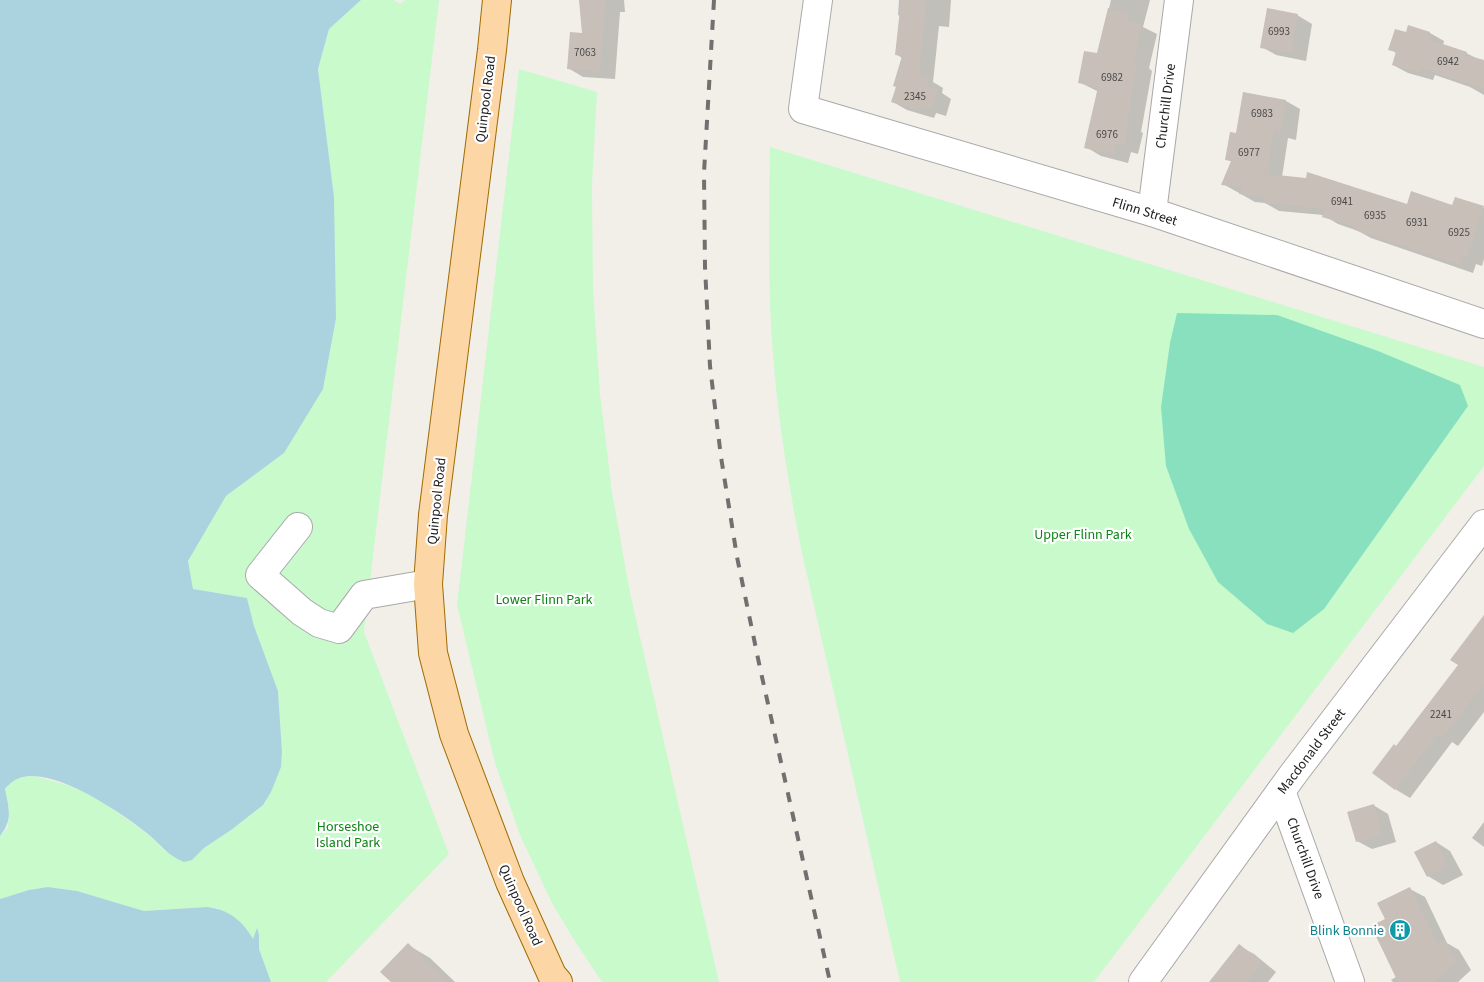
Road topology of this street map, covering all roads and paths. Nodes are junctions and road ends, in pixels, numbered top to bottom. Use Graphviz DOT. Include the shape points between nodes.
graph roads {
  1 [pos="497,0"];
  2 [pos="818,0"];
  3 [pos="1179,0"];
  4 [pos="1152,212"];
  5 [pos="1484,324"];
  6 [pos="1484,524"];
  7 [pos="298,527"];
  8 [pos="428,584"];
  9 [pos="1281,791"];
  10 [pos="558,982"];
  11 [pos="1142,982"];
  12 [pos="1350,982"];
  1 -- 8 [label="main road, Quinpool Road" via="433,515"];
  2 -- 4 [label="street, Flinn Street" via="803,109"];
  3 -- 4 [label="street, Churchill Drive"];
  4 -- 5 [label="street, Flinn Street"];
  6 -- 9 [label="street, Macdonald Street"];
  7 -- 8 [label="street" via="260,575 302,612 319,622 339,629 364,595"];
  8 -- 10 [label="main road, Quinpool Road" via="433,653 454,734 510,882"];
  9 -- 11 [label="street, Macdonald Street"];
  9 -- 12 [label="street, Churchill Drive"];
}
